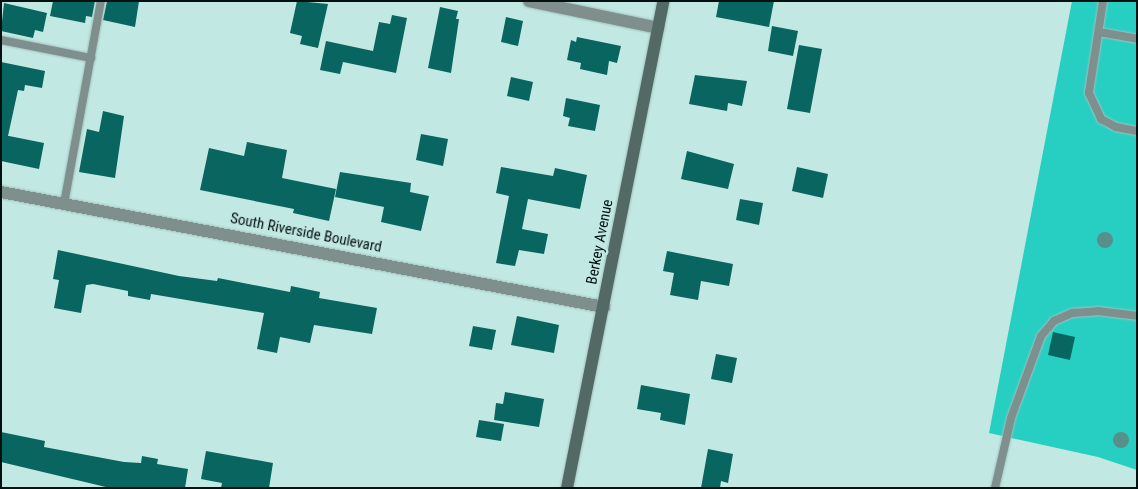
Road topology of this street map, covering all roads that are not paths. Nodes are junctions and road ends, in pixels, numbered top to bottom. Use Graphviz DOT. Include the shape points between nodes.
graph roads {
  1 [pos="102,1"];
  2 [pos="530,1"];
  3 [pos="664,1"];
  4 [pos="1103,1"];
  5 [pos="658,28"];
  6 [pos="1098,32"];
  7 [pos="1137,39"];
  8 [pos="1,40"];
  9 [pos="91,58"];
  10 [pos="1137,131"];
  11 [pos="1,192"];
  12 [pos="64,204"];
  13 [pos="604,307"];
  14 [pos="1137,316"];
  15 [pos="567,488"];
  16 [pos="995,488"];
  1 -- 9 [label="lane"];
  2 -- 5 [label="street"];
  3 -- 5 [label="street, Berkey Avenue"];
  4 -- 6 [label="lane"];
  5 -- 13 [label="street, Berkey Avenue"];
  6 -- 7 [label="lane"];
  6 -- 10 [label="lane" via="1089,79 1092,105 1100,119 1116,128"];
  8 -- 9 [label="lane"];
  9 -- 12 [label="lane"];
  11 -- 12 [label="street, South Riverside Boulevard"];
  12 -- 13 [label="street, South Riverside Boulevard"];
  13 -- 15 [label="street, Berkey Avenue"];
  14 -- 16 [label="lane" via="1098,311 1072,314 1054,322 1041,336 1011,418"];
}
